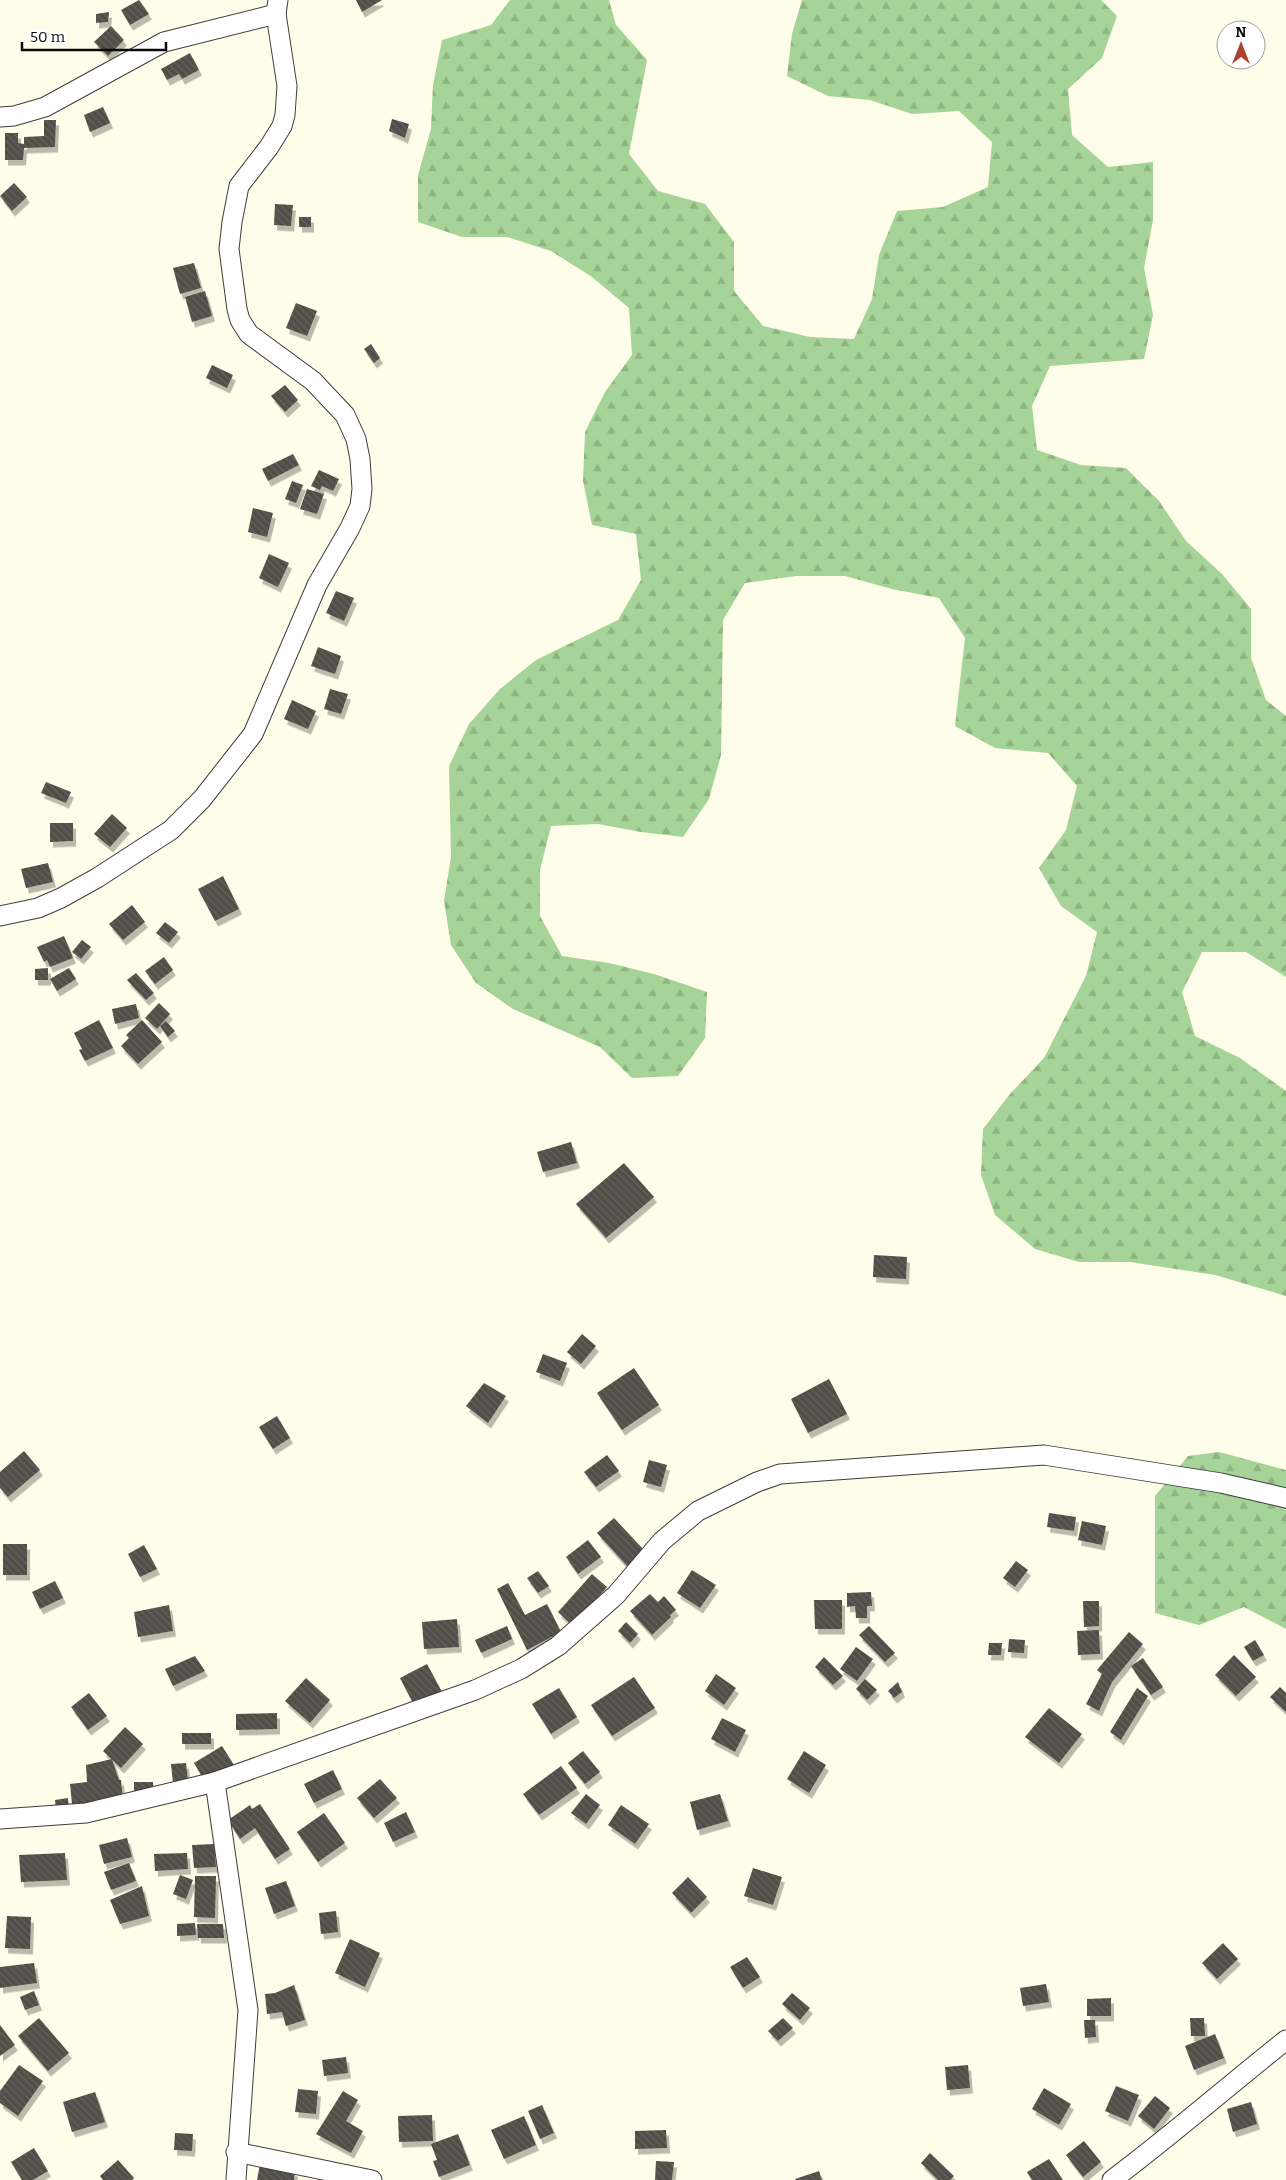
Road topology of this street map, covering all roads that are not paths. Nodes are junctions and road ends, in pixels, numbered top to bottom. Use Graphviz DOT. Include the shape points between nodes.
graph roads {
  1 [pos="277,7"];
  2 [pos="0,117"];
  3 [pos="0,916"];
  4 [pos="1286,1498"];
  5 [pos="215,1782"];
  6 [pos="0,1819"];
  7 [pos="1286,2040"];
  8 [pos="236,2152"];
  9 [pos="236,2180"];
  10 [pos="372,2180"];
  11 [pos="1112,2180"];
  1 -- 2 [label="street" via="164,42 45,107"];
  1 -- 3 [label="street" via="287,86 284,116 282,126 269,147 239,186 229,249 237,309 249,334 313,381 345,415 356,439 360,459 360,506 317,585 252,734 202,799 171,830 97,878 38,908"];
  4 -- 5 [label="street" via="1221,1483 1044,1455 780,1474 756,1482 698,1511 662,1542 616,1595 558,1646 521,1670 475,1690"];
  5 -- 6 [label="street" via="86,1813"];
  5 -- 8 [label="street" via="248,2010"];
  7 -- 11 [label="street"];
  8 -- 9 [label="street"];
  8 -- 10 [label="street"];
}
